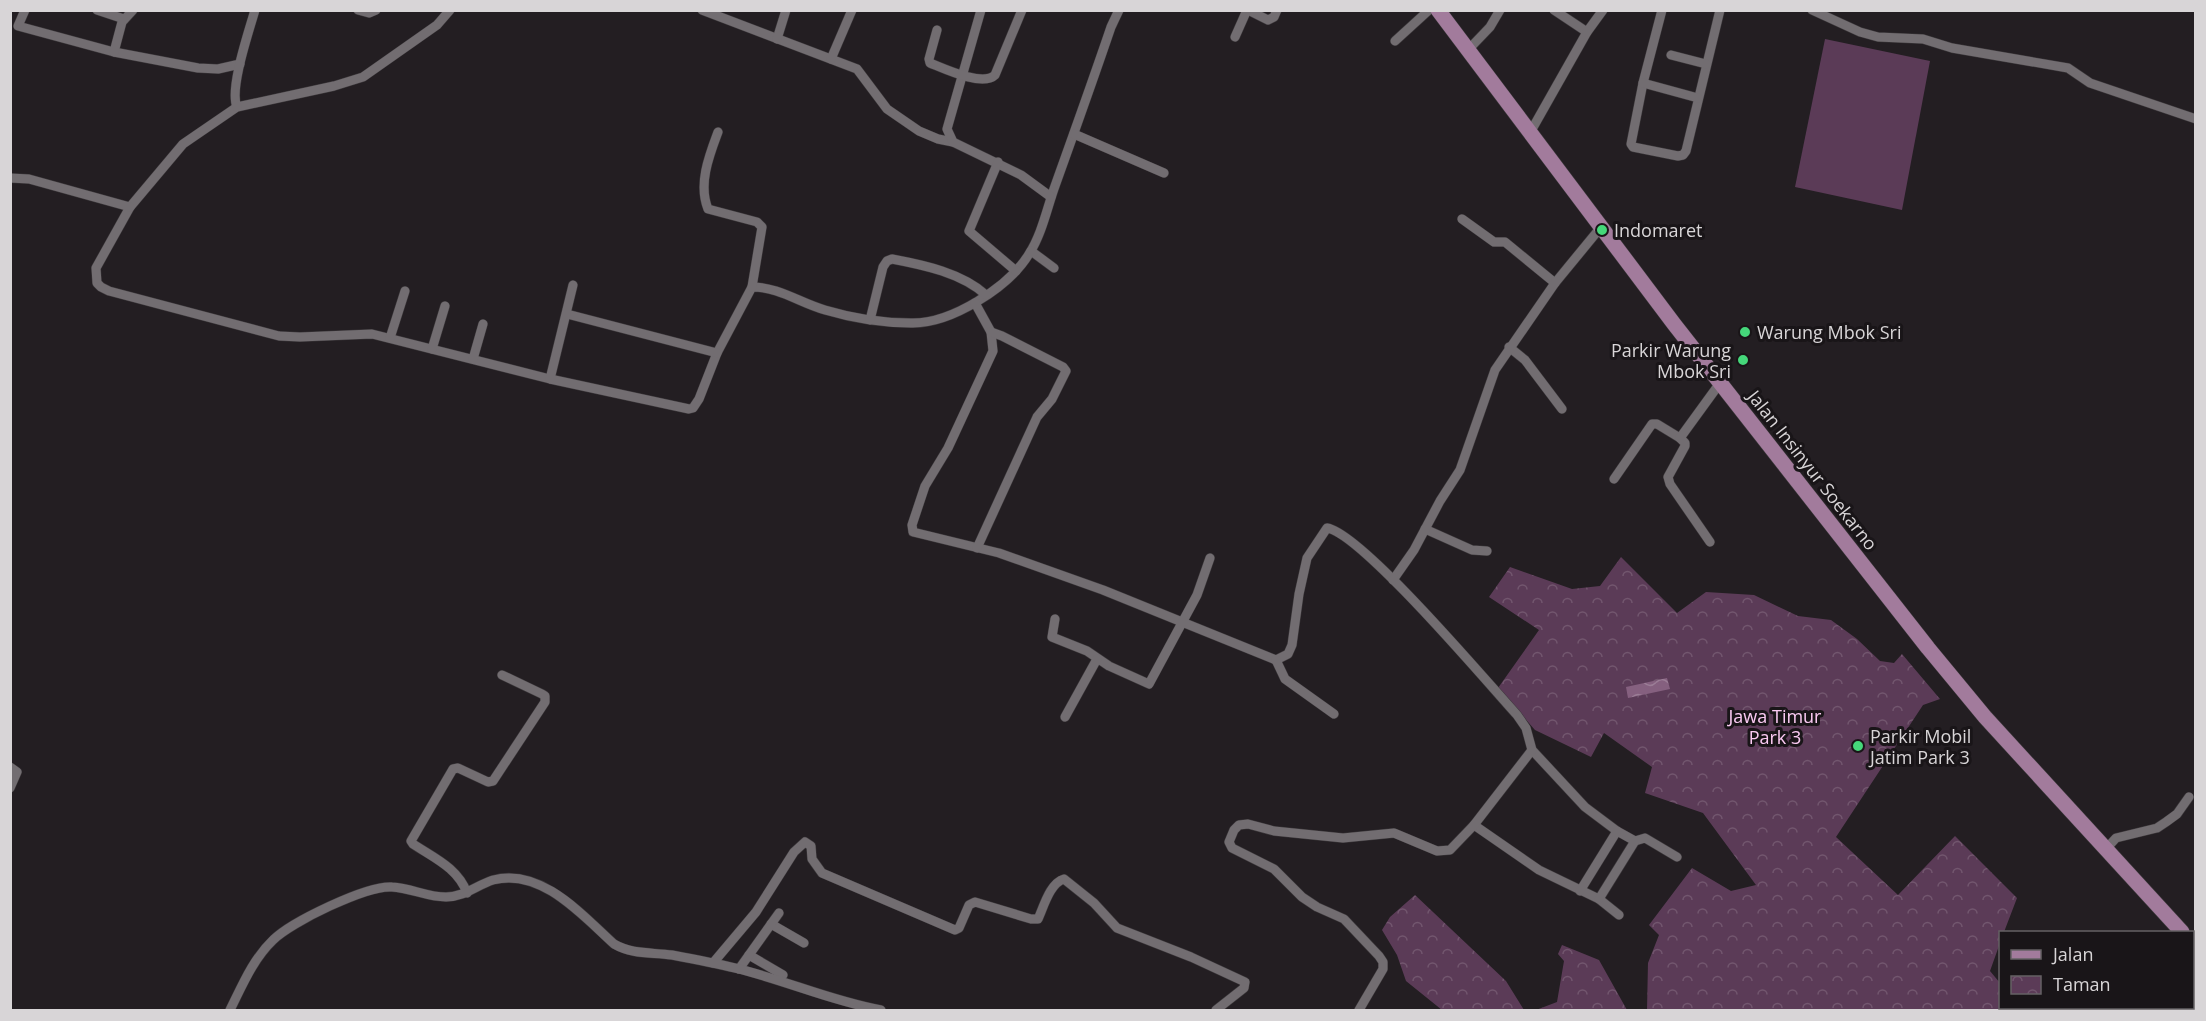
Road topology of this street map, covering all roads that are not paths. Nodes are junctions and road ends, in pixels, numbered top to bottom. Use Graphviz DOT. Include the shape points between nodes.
graph roads {
  1 [pos="25,10"];
  2 [pos="97,10"];
  3 [pos="133,10"];
  4 [pos="255,10"];
  5 [pos="358,10"];
  6 [pos="376,10"];
  7 [pos="450,10"];
  8 [pos="702,10"];
  9 [pos="786,10"];
  10 [pos="852,10"];
  11 [pos="981,10"];
  12 [pos="1022,10"];
  13 [pos="1119,10"];
  14 [pos="1248,10"];
  15 [pos="1278,10"];
  16 [pos="1429,10"];
  17 [pos="1438,10"];
  18 [pos="1500,10"];
  19 [pos="1554,10"];
  20 [pos="1603,10"];
  21 [pos="1662,10"];
  22 [pos="1720,10"];
  23 [pos="1812,10"];
  24 [pos="124,19"];
  25 [pos="937,30"];
  26 [pos="1587,32"];
  27 [pos="1235,37"];
  28 [pos="777,39"];
  29 [pos="1395,41"];
  30 [pos="1468,50"];
  31 [pos="114,51"];
  32 [pos="1671,55"];
  33 [pos="831,59"];
  34 [pos="240,64"];
  35 [pos="1706,64"];
  36 [pos="962,75"];
  37 [pos="1643,84"];
  38 [pos="1698,98"];
  39 [pos="237,107"];
  40 [pos="2196,119"];
  41 [pos="1531,131"];
  42 [pos="718,132"];
  43 [pos="1074,134"];
  44 [pos="952,142"];
  45 [pos="998,162"];
  46 [pos="1164,173"];
  47 [pos="10,178"];
  48 [pos="1052,197"];
  49 [pos="130,207"];
  50 [pos="1462,219"];
  51 [pos="1601,226"];
  52 [pos="1031,251"];
  53 [pos="1054,268"];
  54 [pos="1016,271"];
  55 [pos="1555,283"];
  56 [pos="573,285"];
  57 [pos="752,287"];
  58 [pos="405,291"];
  59 [pos="986,295"];
  60 [pos="975,303"];
  61 [pos="445,306"];
  62 [pos="567,314"];
  63 [pos="870,320"];
  64 [pos="483,324"];
  65 [pos="991,332"];
  66 [pos="390,338"];
  67 [pos="1509,347"];
  68 [pos="432,349"];
  69 [pos="717,353"];
  70 [pos="472,359"];
  71 [pos="550,379"];
  72 [pos="1720,383"];
  73 [pos="1562,409"];
  74 [pos="1680,438"];
  75 [pos="1614,479"];
  76 [pos="1425,529"];
  77 [pos="1710,542"];
  78 [pos="977,548"];
  79 [pos="1487,551"];
  80 [pos="1210,558"];
  81 [pos="1394,580"];
  82 [pos="1055,619"];
  83 [pos="1183,622"];
  84 [pos="1097,659"];
  85 [pos="1276,660"];
  86 [pos="502,675"];
  87 [pos="1334,714"];
  88 [pos="1065,717"];
  89 [pos="1532,750"];
  90 [pos="10,766"];
  91 [pos="10,788"];
  92 [pos="2189,797"];
  93 [pos="1474,825"];
  94 [pos="1617,831"];
  95 [pos="1635,841"];
  96 [pos="2106,849"];
  97 [pos="1677,857"];
  98 [pos="1580,891"];
  99 [pos="467,893"];
  100 [pos="1599,899"];
  101 [pos="779,913"];
  102 [pos="1619,915"];
  103 [pos="771,924"];
  104 [pos="2180,931"];
  105 [pos="804,943"];
  106 [pos="749,955"];
  107 [pos="713,963"];
  108 [pos="739,969"];
  109 [pos="783,975"];
  110 [pos="230,1011"];
  111 [pos="881,1011"];
  112 [pos="1216,1011"];
  113 [pos="1359,1011"];
  1 -- 31 [label="street" via="18,26"];
  2 -- 24 [label="street"];
  3 -- 24 [label="street"];
  4 -- 34 [label="street"];
  5 -- 6 [label="street"];
  7 -- 39 [label="street" via="437,26 363,77"];
  8 -- 28 [label="street"];
  9 -- 28 [label="street"];
  10 -- 33 [label="street"];
  11 -- 36 [label="street"];
  12 -- 36 [label="street" via="994,78 982,80"];
  13 -- 43 [label="street"];
  14 -- 15 [label="street" via="1268,20"];
  14 -- 27 [label="street"];
  16 -- 29 [label="street"];
  17 -- 30 [label="main road, Jalan Insinyur Soekarno"];
  18 -- 30 [label="street"];
  19 -- 26 [label="street"];
  20 -- 26 [label="street"];
  21 -- 37 [label="street"];
  22 -- 35 [label="street"];
  23 -- 40 [label="street" via="1878,37 1923,39 1952,48 2068,68 2090,83"];
  24 -- 31 [label="street"];
  25 -- 36 [label="street" via="930,63"];
  26 -- 41 [label="street"];
  28 -- 33 [label="street"];
  30 -- 41 [label="main road, Jalan Insinyur Soekarno"];
  31 -- 34 [label="street" via="208,69"];
  32 -- 35 [label="street"];
  33 -- 44 [label="street" via="857,69 880,102 919,131"];
  34 -- 39 [label="street" via="234,97"];
  35 -- 38 [label="street"];
  36 -- 44 [label="street" via="947,129"];
  37 -- 38 [label="street"];
  37 -- 38 [label="street" via="1633,147 1683,155"];
  39 -- 49 [label="street" via="183,144"];
  41 -- 51 [label="main road, Jalan Insinyur Soekarno"];
  42 -- 57 [label="street" via="703,189 706,205 762,227"];
  43 -- 46 [label="street"];
  43 -- 48 [label="street"];
  44 -- 45 [label="street"];
  45 -- 48 [label="street"];
  45 -- 54 [label="street" via="969,230"];
  47 -- 49 [label="street" via="29,179"];
  48 -- 52 [label="street"];
  49 -- 66 [label="street" via="96,268 101,288 279,336 362,333"];
  50 -- 55 [label="street" via="1494,242 1505,242"];
  51 -- 55 [label="street"];
  51 -- 72 [label="main road, Jalan Insinyur Soekarno"];
  52 -- 53 [label="street"];
  52 -- 54 [label="street"];
  54 -- 59 [label="street"];
  55 -- 67 [label="street"];
  56 -- 62 [label="street"];
  57 -- 63 [label="street"];
  57 -- 69 [label="street"];
  58 -- 66 [label="street"];
  59 -- 60 [label="street"];
  59 -- 63 [label="street" via="977,287 929,266 892,259 883,267"];
  60 -- 63 [label="street" via="913,324"];
  60 -- 65 [label="street"];
  61 -- 68 [label="street"];
  62 -- 69 [label="street"];
  62 -- 71 [label="street"];
  64 -- 70 [label="street"];
  65 -- 78 [label="street" via="1066,371 1052,399 1037,417"];
  65 -- 78 [label="street" via="991,358 948,448 925,486 912,525 916,534"];
  66 -- 68 [label="street"];
  67 -- 73 [label="street" via="1525,360"];
  67 -- 76 [label="street" via="1488,385 1460,470"];
  68 -- 70 [label="street"];
  69 -- 71 [label="street" via="699,399 689,410"];
  70 -- 71 [label="street"];
  72 -- 74 [label="street"];
  72 -- 96 [label="main road, Jalan Insinyur Soekarno" via="1985,717"];
  74 -- 75 [label="street" via="1652,424"];
  74 -- 77 [label="street" via="1685,446 1668,481"];
  76 -- 79 [label="street" via="1472,550"];
  76 -- 81 [label="street"];
  78 -- 83 [label="street" via="1103,590"];
  80 -- 83 [label="street"];
  81 -- 85 [label="street" via="1346,537 1327,528 1307,558 1292,645 1287,654"];
  81 -- 89 [label="street" via="1517,715 1526,728"];
  82 -- 84 [label="street" via="1052,637"];
  83 -- 84 [label="street" via="1149,684"];
  83 -- 85 [label="street"];
  84 -- 88 [label="street"];
  85 -- 87 [label="street" via="1285,679"];
  86 -- 99 [label="street" via="542,694 545,702 494,781 453,769 411,841 456,872"];
  89 -- 93 [label="street"];
  89 -- 94 [label="street" via="1585,807"];
  90 -- 91 [label="street" via="17,774"];
  92 -- 96 [label="street" via="2177,814 2157,828 2116,838"];
  93 -- 98 [label="street" via="1539,870"];
  93 -- 113 [label="street" via="1456,846 1444,851 1430,849 1394,832 1343,838 1274,831 1248,824 1234,830 1229,842 1232,848 1274,869 1302,897 1344,919 1379,956 1383,969"];
  94 -- 95 [label="street"];
  94 -- 98 [label="street"];
  95 -- 97 [label="street" via="1645,838"];
  95 -- 100 [label="street"];
  96 -- 104 [label="main road, Jalan Insinyur Soekarno"];
  98 -- 100 [label="street"];
  99 -- 107 [label="street" via="493,880 536,884 562,899 622,949"];
  99 -- 110 [label="street" via="434,897 392,887 373,888 299,922 273,939 255,962"];
  100 -- 102 [label="street"];
  101 -- 103 [label="street"];
  103 -- 105 [label="street"];
  103 -- 106 [label="street"];
  106 -- 108 [label="street"];
  106 -- 109 [label="street"];
  107 -- 108 [label="street"];
  107 -- 112 [label="street" via="756,912 794,852 805,842 811,846 812,859 822,873 955,930 975,902 1038,919 1053,887 1064,879 1117,928 1245,982 1244,988"];
  108 -- 111 [label="street"];
}
